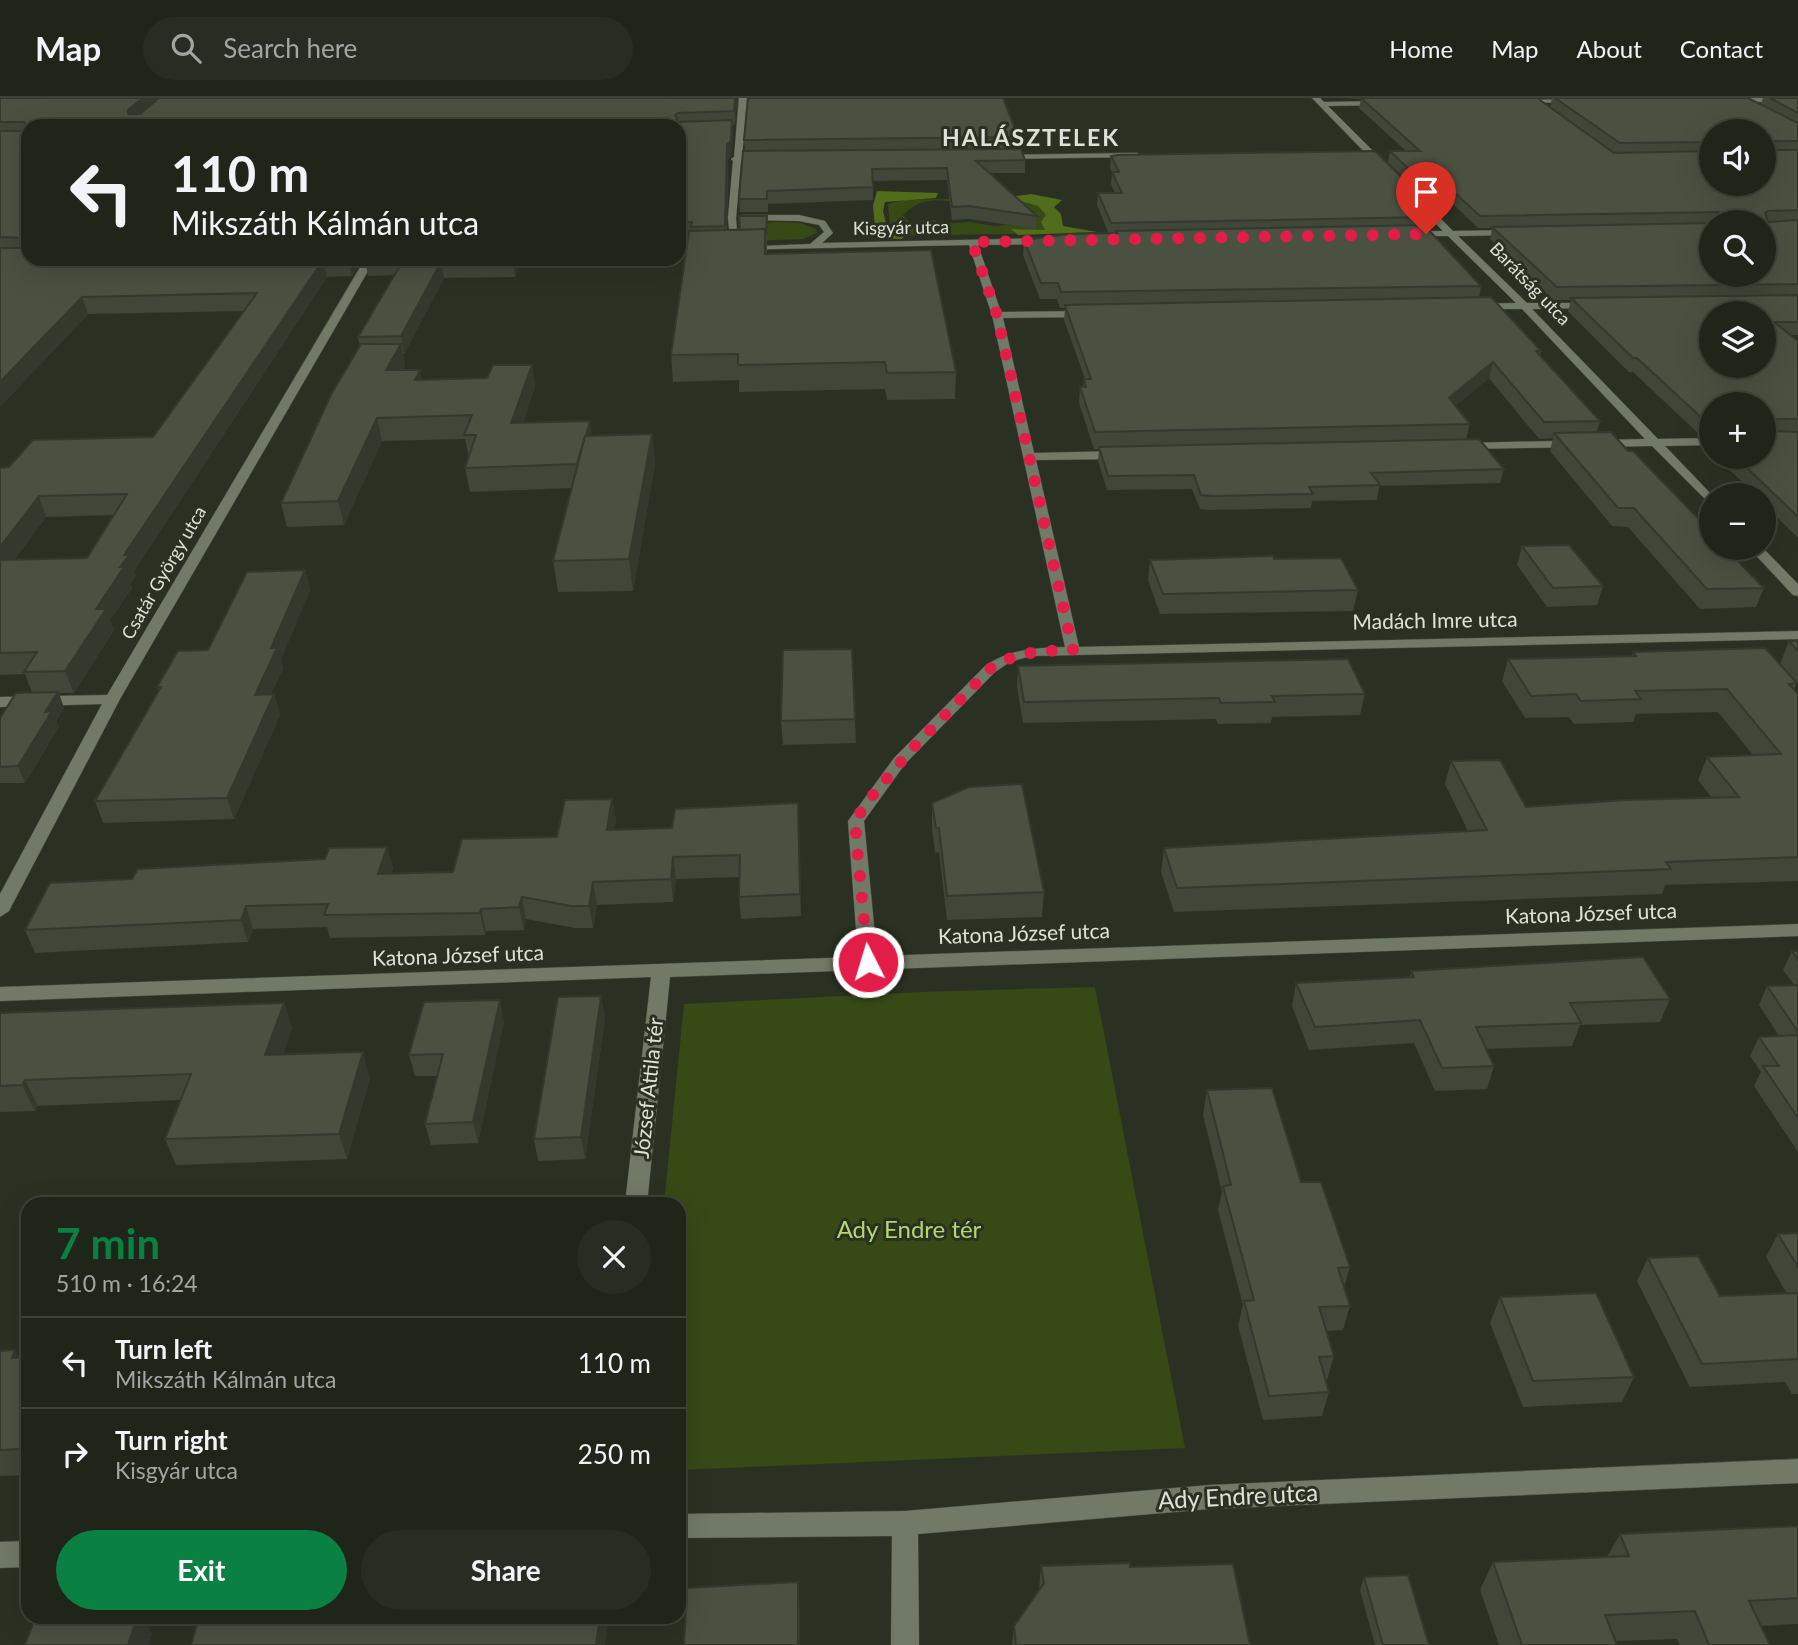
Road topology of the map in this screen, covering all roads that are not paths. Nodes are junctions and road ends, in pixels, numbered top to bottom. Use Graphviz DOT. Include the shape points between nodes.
graph roads {
  1 [pos="743,98"];
  2 [pos="1728,100"];
  3 [pos="1742,100"];
  4 [pos="1798,100"];
  5 [pos="1319,101"];
  6 [pos="1589,101"];
  7 [pos="1507,102"];
  8 [pos="1534,102"];
  9 [pos="1388,103"];
  10 [pos="1544,109"];
  11 [pos="1764,113"];
  12 [pos="728,130"];
  13 [pos="740,130"];
  14 [pos="1356,153"];
  15 [pos="1370,153"];
  16 [pos="1149,155"];
  17 [pos="997,157"];
  18 [pos="736,159"];
  19 [pos="777,159"];
  20 [pos="1398,181"];
  21 [pos="1408,190"];
  22 [pos="732,218"];
  23 [pos="1520,232"];
  24 [pos="1452,233"];
  25 [pos="1397,234"];
  26 [pos="1054,241"];
  27 [pos="972,242"];
  28 [pos="814,245"];
  29 [pos="686,248"];
  30 [pos="734,248"];
  31 [pos="366,266"];
  32 [pos="1607,305"];
  33 [pos="1525,307"];
  34 [pos="1470,308"];
  35 [pos="1094,313"];
  36 [pos="997,315"];
  37 [pos="1699,441"];
  38 [pos="1655,443"];
  39 [pos="1446,447"];
  40 [pos="1127,455"];
  41 [pos="1029,457"];
  42 [pos="1699,489"];
  43 [pos="1767,560"];
  44 [pos="1798,592"];
  45 [pos="1798,635"];
  46 [pos="1073,650"];
  47 [pos="112,698"];
  48 [pos="0,702"];
  49 [pos="0,911"];
  50 [pos="1798,930"];
  51 [pos="868,962"];
  52 [pos="661,971"];
  53 [pos="0,994"];
  54 [pos="637,1197"];
  55 [pos="1798,1471"];
  56 [pos="905,1523"];
  57 [pos="686,1526"];
  58 [pos="21,1554"];
  59 [pos="0,1555"];
  60 [pos="905,1645"];
  1 -- 13 [label="street"];
  2 -- 3 [label="street"];
  3 -- 4 [label="street"];
  3 -- 11 [label="street"];
  5 -- 9 [label="street"];
  5 -- 15 [label="street"];
  6 -- 8 [label="street"];
  7 -- 8 [label="street"];
  8 -- 10 [label="street"];
  12 -- 13 [label="street"];
  13 -- 18 [label="street"];
  14 -- 15 [label="street"];
  15 -- 20 [label="street"];
  16 -- 17 [label="street"];
  18 -- 19 [label="street"];
  18 -- 22 [label="street"];
  21 -- 24 [label="street, Barátság utca"];
  22 -- 28 [label="street" via="822,223 829,233"];
  22 -- 30 [label="street"];
  23 -- 24 [label="street"];
  24 -- 25 [label="street"];
  24 -- 33 [label="street, Barátság utca"];
  26 -- 27 [label="street, Kisgyár utca"];
  27 -- 28 [label="street, Kisgyár utca"];
  27 -- 36 [label="street"];
  28 -- 30 [label="street, Kisgyár utca"];
  29 -- 30 [label="street, Kisgyár utca"];
  31 -- 47 [label="street, Csatár György utca"];
  32 -- 33 [label="street"];
  33 -- 34 [label="street"];
  33 -- 38 [label="street, Barátság utca"];
  35 -- 36 [label="street"];
  36 -- 41 [label="street"];
  37 -- 38 [label="street"];
  38 -- 39 [label="street"];
  38 -- 42 [label="street, Barátság utca"];
  40 -- 41 [label="street"];
  41 -- 46 [label="street"];
  43 -- 44 [label="street"];
  45 -- 46 [label="street, Madách Imre utca"];
  46 -- 51 [label="street, Madách Imre utca" via="1030,652 990,669 863,807 856,821 856,836"];
  47 -- 48 [label="street"];
  47 -- 49 [label="street, Csatár György utca"];
  50 -- 51 [label="street, Katona József utca"];
  51 -- 52 [label="street, Katona József utca"];
  52 -- 53 [label="street, Katona József utca"];
  52 -- 54 [label="street, József Attila tér"];
  55 -- 56 [label="street, Ady Endre utca" via="1210,1497"];
  56 -- 57 [label="street, Ady Endre utca"];
  56 -- 60 [label="street"];
  58 -- 59 [label="street"];
}
